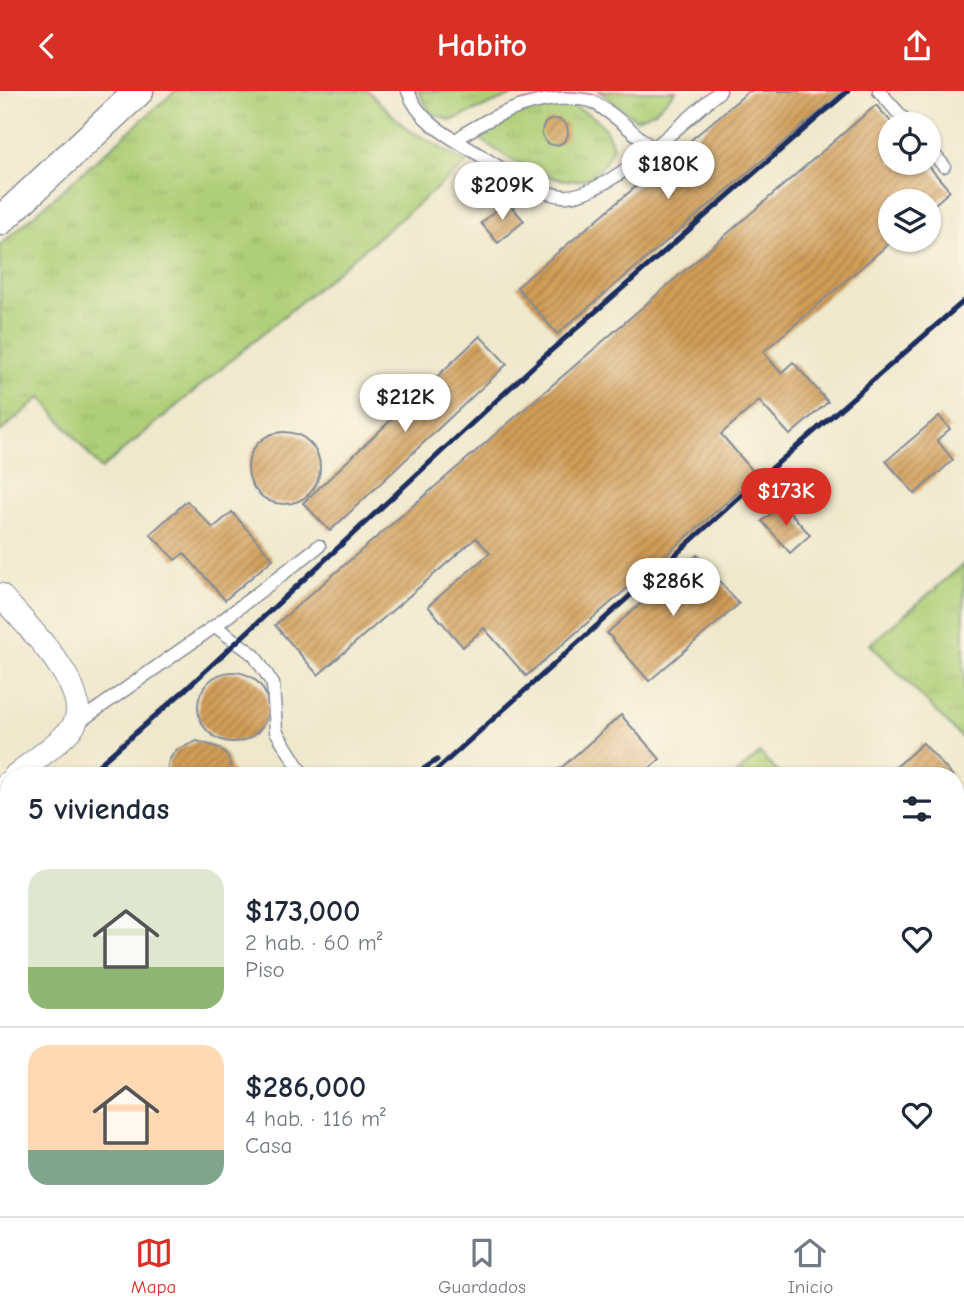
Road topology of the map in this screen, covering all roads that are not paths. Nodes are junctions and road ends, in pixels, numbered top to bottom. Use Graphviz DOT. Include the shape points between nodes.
graph roads {
  1 [pos="139,91"];
  2 [pos="408,91"];
  3 [pos="720,91"];
  4 [pos="879,91"];
  5 [pos="897,112"];
  6 [pos="456,140"];
  7 [pos="652,148"];
  8 [pos="941,163"];
  9 [pos="944,166"];
  10 [pos="0,221"];
  11 [pos="318,546"];
  12 [pos="0,595"];
  13 [pos="215,626"];
  14 [pos="73,726"];
  15 [pos="25,767"];
  16 [pos="298,767"];
  1 -- 10 [label="street"];
  2 -- 6 [label="lane" via="420,114"];
  3 -- 7 [label="lane"];
  4 -- 5 [label="lane"];
  6 -- 7 [label="lane" via="510,106 540,95 565,95 588,99"];
  6 -- 7 [label="lane" via="527,184 565,196 608,184"];
  8 -- 9 [label="lane"];
  11 -- 13 [label="lane"];
  12 -- 14 [label="street" via="59,665 74,690 79,705"];
  13 -- 14 [label="lane"];
  13 -- 16 [label="lane" via="254,655 273,684 276,731"];
  14 -- 15 [label="street"];
}
